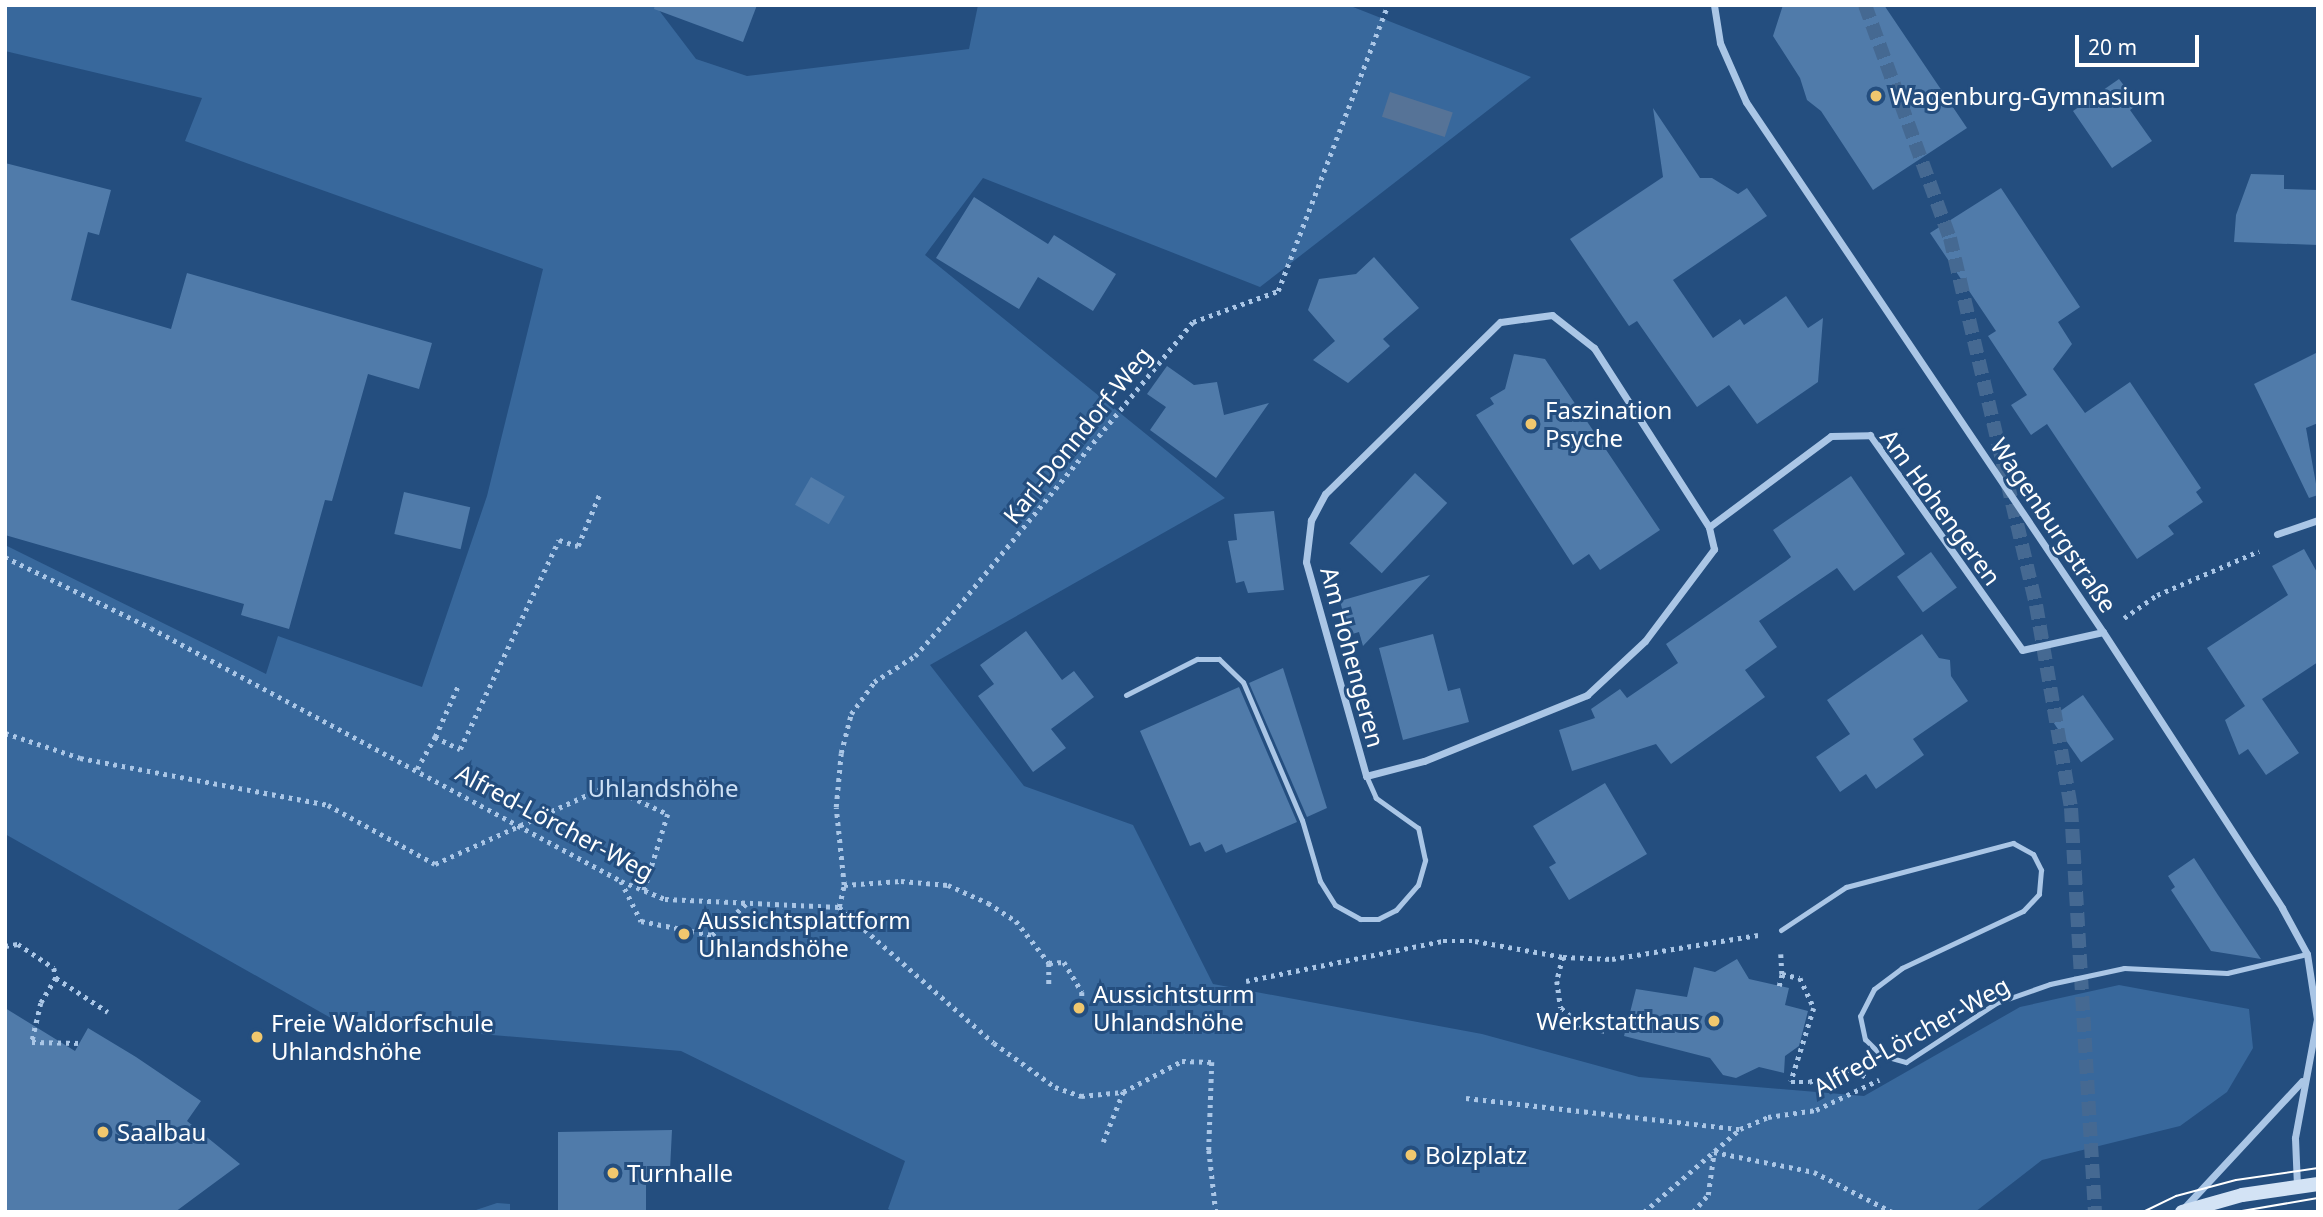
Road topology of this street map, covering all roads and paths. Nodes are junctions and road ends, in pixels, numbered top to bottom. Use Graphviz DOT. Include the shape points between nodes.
graph roads {
  1 [pos="1388,5"];
  2 [pos="1712,7"];
  3 [pos="600,493"];
  4 [pos="2318,520"];
  5 [pos="1709,527"];
  6 [pos="2277,534"];
  7 [pos="5,557"];
  8 [pos="2103,632"];
  9 [pos="458,686"];
  10 [pos="1126,695"];
  11 [pos="5,733"];
  12 [pos="435,737"];
  13 [pos="417,769"];
  14 [pos="1366,776"];
  15 [pos="524,826"];
  16 [pos="621,881"];
  17 [pos="844,885"];
  18 [pos="644,891"];
  19 [pos="746,904"];
  20 [pos="839,908"];
  21 [pos="1781,930"];
  22 [pos="5,946"];
  23 [pos="2307,954"];
  24 [pos="1563,957"];
  25 [pos="1049,963"];
  26 [pos="56,978"];
  27 [pos="1246,981"];
  28 [pos="1779,986"];
  29 [pos="1049,988"];
  30 [pos="108,1012"];
  31 [pos="1082,1012"];
  32 [pos="1607,1031"];
  33 [pos="80,1043"];
  34 [pos="1906,1062"];
  35 [pos="1877,1081"];
  36 [pos="2303,1081"];
  37 [pos="1123,1092"];
  38 [pos="1466,1098"];
  39 [pos="1740,1129"];
  40 [pos="1103,1142"];
  41 [pos="1714,1152"];
  42 [pos="2318,1184"];
  43 [pos="2297,1186"];
  44 [pos="1216,1212"];
  45 [pos="1644,1212"];
  46 [pos="1693,1212"];
  47 [pos="1892,1212"];
  48 [pos="2182,1212"];
  1 -- 17 [label="path, Karl-Donndorf-Weg" via="1278,291 1193,322 947,620 915,656 874,681 851,715 841,753 836,807"];
  2 -- 8 [label="street, Wagenburgstraße" via="1720,43 1746,102"];
  3 -- 12 [label="path" via="579,546 559,540 460,748"];
  4 -- 6 [label="street"];
  5 -- 8 [label="street, Am Hohengeren" via="1831,436 1870,435 2022,650"];
  5 -- 14 [label="street, Am Hohengeren" via="1714,549 1645,641 1587,695 1424,761"];
  5 -- 14 [label="street, Am Hohengeren" via="1594,348 1552,315 1500,322 1325,494 1311,520 1306,562"];
  6 -- 8 [label="path" via="2255,555 2157,595"];
  7 -- 13 [label="path, Alfred-Lörcher-Weg"];
  8 -- 23 [label="street, Wagenburgstraße"];
  9 -- 12 [label="path"];
  10 -- 14 [label="lane" via="1197,659 1219,659 1243,682 1330,897 1360,919 1378,919 1396,910 1418,885 1425,860 1418,828 1399,810 1376,799"];
  11 -- 15 [label="path" via="80,758 328,806 435,864"];
  12 -- 13 [label="path"];
  13 -- 15 [label="path, Alfred-Lörcher-Weg"];
  15 -- 16 [label="path, Alfred-Lörcher-Weg"];
  15 -- 18 [label="path" via="607,786 668,814"];
  16 -- 18 [label="path, Alfred-Lörcher-Weg"];
  16 -- 19 [label="path" via="641,921 712,935"];
  17 -- 20 [label="path, Karl-Donndorf-Weg"];
  17 -- 25 [label="path" via="901,881 948,885 1016,921"];
  18 -- 19 [label="path, Alfred-Lörcher-Weg" via="665,899"];
  19 -- 20 [label="path, Alfred-Lörcher-Weg"];
  20 -- 37 [label="path" via="994,1043 1055,1087 1081,1096"];
  21 -- 24 [label="path" via="1612,960"];
  21 -- 34 [label="lane" via="1846,887 2012,843 2033,854 2042,870 2039,894 2023,911 1902,968 1874,989 1860,1016 1865,1039 1881,1055"];
  22 -- 26 [label="path" via="18,944 54,968"];
  23 -- 34 [label="lane, Alfred-Lörcher-Weg" via="2227,973 2124,968 2050,984 1996,1003"];
  23 -- 36 [label="street, Wagenburgstraße" via="2317,1019"];
  24 -- 27 [label="path" via="1475,941 1443,941"];
  24 -- 32 [label="path" via="1557,981 1562,1008 1584,1027"];
  25 -- 29 [label="path"];
  25 -- 31 [label="path" via="1064,962 1082,992"];
  26 -- 30 [label="path"];
  26 -- 33 [label="path" via="41,1003 32,1042"];
  28 -- 35 [label="path" via="1782,974 1800,978 1814,1008 1791,1082 1809,1082 1846,1069"];
  34 -- 35 [label="path, Alfred-Lörcher-Weg"];
  35 -- 39 [label="path, Alfred-Lörcher-Weg" via="1816,1110 1768,1117"];
  36 -- 43 [label="street, Wagenburgstraße" via="2295,1138"];
  36 -- 48 [label="street"];
  37 -- 40 [label="path"];
  37 -- 44 [label="path" via="1182,1062 1212,1062 1209,1150"];
  38 -- 39 [label="path"];
  39 -- 41 [label="path, Alfred-Lörcher-Weg"];
  41 -- 45 [label="path, Alfred-Lörcher-Weg"];
  41 -- 46 [label="path" via="1708,1195"];
  41 -- 47 [label="path" via="1814,1172"];
  42 -- 43 [label="street"];
  43 -- 48 [label="street"];
}
